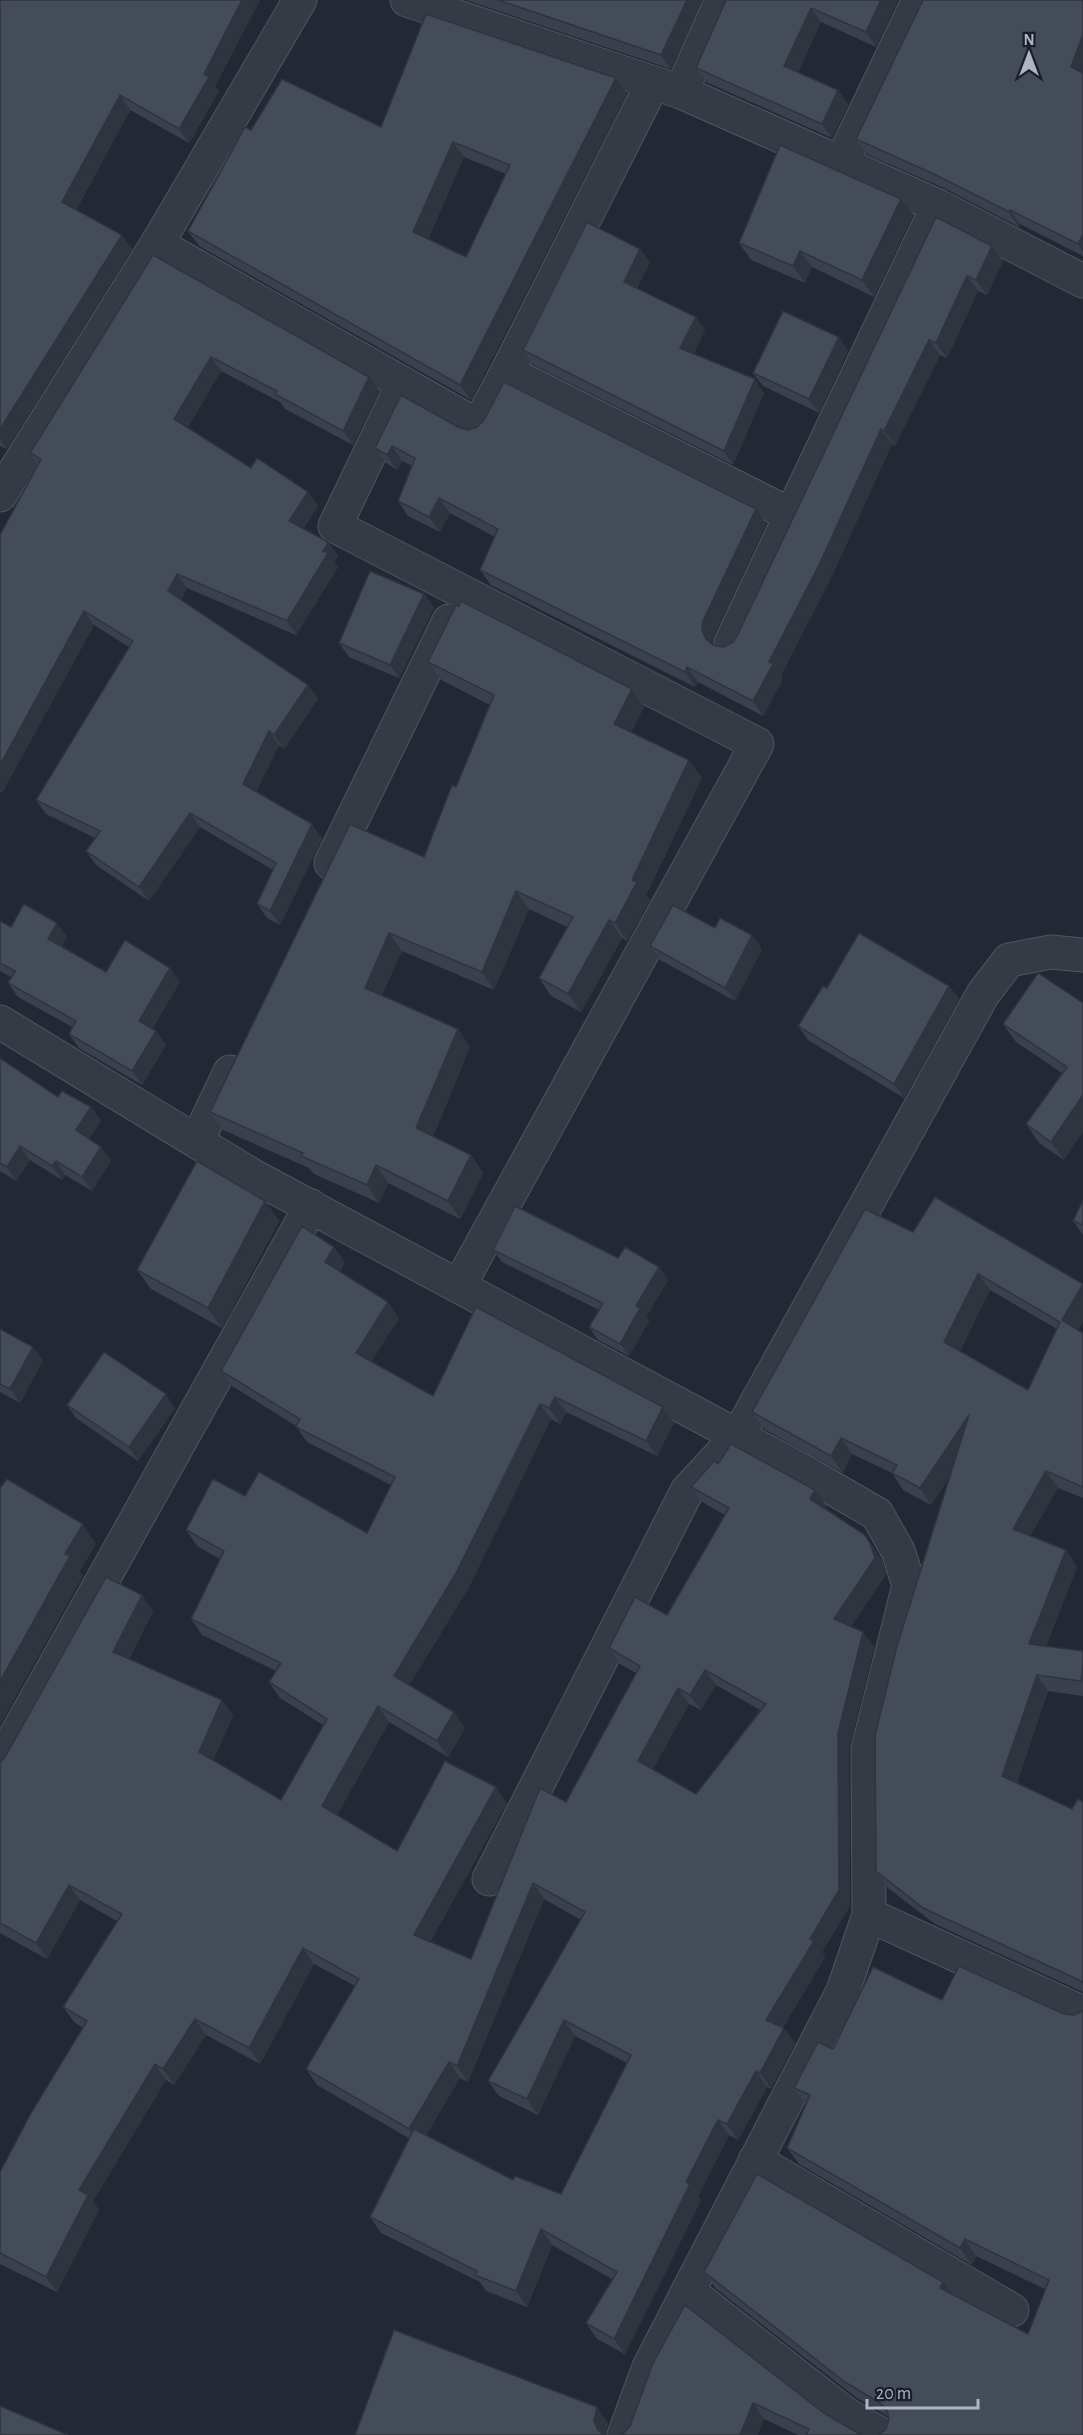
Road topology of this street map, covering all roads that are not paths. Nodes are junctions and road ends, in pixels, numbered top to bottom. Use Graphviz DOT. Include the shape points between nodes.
graph roads {
  1 [pos="300,0"];
  2 [pos="407,0"];
  3 [pos="722,0"];
  4 [pos="919,0"];
  5 [pos="667,88"];
  6 [pos="841,163"];
  7 [pos="938,206"];
  8 [pos="158,244"];
  9 [pos="1083,281"];
  10 [pos="507,372"];
  11 [pos="403,384"];
  12 [pos="0,495"];
  13 [pos="791,514"];
  14 [pos="462,592"];
  15 [pos="730,643"];
  16 [pos="316,893"];
  17 [pos="1083,955"];
  18 [pos="0,1022"];
  19 [pos="244,1044"];
  20 [pos="197,1141"];
  21 [pos="311,1206"];
  22 [pos="459,1286"];
  23 [pos="738,1436"];
  24 [pos="0,1764"];
  25 [pos="489,1879"];
  26 [pos="869,1915"];
  27 [pos="1083,2013"];
  28 [pos="755,2160"];
  29 [pos="688,2291"];
  30 [pos="1012,2310"];
  31 [pos="624,2435"];
  32 [pos="882,2435"];
  1 -- 8 [label="street"];
  2 -- 5 [label="street"];
  3 -- 5 [label="street"];
  4 -- 6 [label="street"];
  5 -- 6 [label="street"];
  5 -- 10 [label="street"];
  6 -- 7 [label="street"];
  7 -- 9 [label="street"];
  7 -- 13 [label="street"];
  8 -- 11 [label="street"];
  8 -- 12 [label="street"];
  10 -- 11 [label="street" via="478,426"];
  10 -- 13 [label="street"];
  11 -- 14 [label="street" via="335,526"];
  13 -- 15 [label="street"];
  14 -- 16 [label="street"];
  14 -- 22 [label="street" via="757,744"];
  17 -- 23 [label="street" via="1051,952 1009,960 983,994"];
  18 -- 20 [label="street"];
  19 -- 20 [label="street"];
  20 -- 21 [label="street"];
  21 -- 22 [label="street"];
  21 -- 24 [label="street"];
  22 -- 23 [label="street"];
  23 -- 25 [label="street" via="687,1491"];
  23 -- 26 [label="street" via="877,1514 898,1551 909,1585 868,1749"];
  26 -- 27 [label="street"];
  26 -- 28 [label="street" via="843,1991"];
  28 -- 29 [label="street"];
  28 -- 30 [label="street"];
  29 -- 31 [label="street" via="649,2367"];
  29 -- 32 [label="street" via="846,2414"];
}
